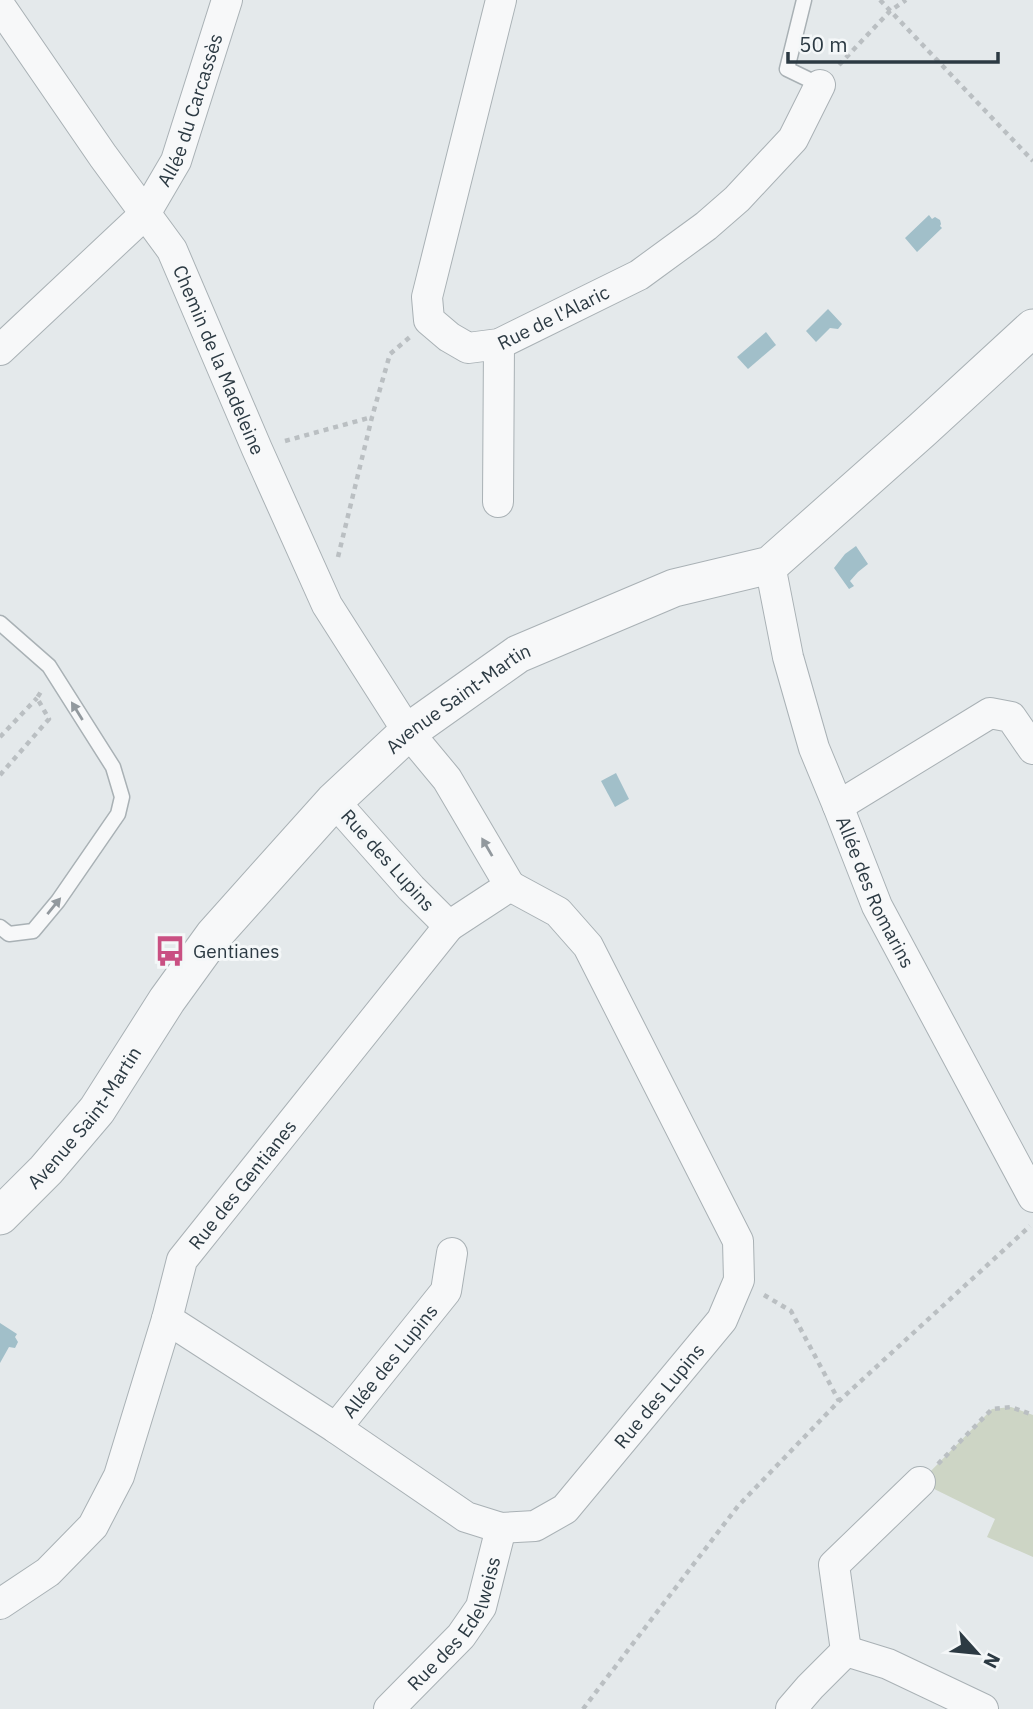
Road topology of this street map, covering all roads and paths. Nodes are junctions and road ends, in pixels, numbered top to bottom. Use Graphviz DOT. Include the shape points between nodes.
graph roads {
  1 [pos="227,0"];
  2 [pos="501,0"];
  3 [pos="804,0"];
  4 [pos="880,0"];
  5 [pos="906,0"];
  6 [pos="0,6"];
  7 [pos="890,11"];
  8 [pos="820,85"];
  9 [pos="1033,161"];
  10 [pos="145,214"];
  11 [pos="429,320"];
  12 [pos="1032,333"];
  13 [pos="499,344"];
  14 [pos="0,350"];
  15 [pos="372,417"];
  16 [pos="257,449"];
  17 [pos="498,502"];
  18 [pos="770,565"];
  19 [pos="327,605"];
  20 [pos="0,623"];
  21 [pos="49,666"];
  22 [pos="37,698"];
  23 [pos="408,732"];
  24 [pos="0,737"];
  25 [pos="1033,750"];
  26 [pos="0,775"];
  27 [pos="334,801"];
  28 [pos="838,806"];
  29 [pos="510,886"];
  30 [pos="449,926"];
  31 [pos="0,927"];
  32 [pos="1033,1197"];
  33 [pos="0,1216"];
  34 [pos="1033,1223"];
  35 [pos="452,1253"];
  36 [pos="739,1280"];
  37 [pos="167,1319"];
  38 [pos="839,1401"];
  39 [pos="1033,1415"];
  40 [pos="336,1428"];
  41 [pos="920,1482"];
  42 [pos="501,1528"];
  43 [pos="0,1604"];
  44 [pos="846,1651"];
  45 [pos="389,1709"];
  46 [pos="583,1709"];
  47 [pos="790,1709"];
  48 [pos="983,1709"];
  1 -- 10 [label="street, Allée du Carcassès" via="176,161"];
  2 -- 11 [label="street" via="426,297"];
  3 -- 8 [label="lane" via="787,69"];
  4 -- 7 [label="path"];
  5 -- 7 [label="path"];
  6 -- 10 [label="street, Chemin de la Madeleine"];
  7 -- 8 [label="path"];
  7 -- 9 [label="path"];
  8 -- 13 [label="street, Rue de l'Alaric" via="793,139 706,226 639,275"];
  10 -- 14 [label="street, Allée du Carcassès"];
  10 -- 16 [label="street, Chemin de la Madeleine" via="172,250"];
  11 -- 13 [label="street, Rue de l'Alaric" via="468,348"];
  11 -- 15 [label="path" via="390,354"];
  12 -- 18 [label="street, Avenue Saint-Martin"];
  13 -- 17 [label="street"];
  15 -- 16 [label="path"];
  15 -- 19 [label="path"];
  16 -- 19 [label="street, Chemin de la Madeleine"];
  18 -- 23 [label="street, Avenue Saint-Martin" via="674,588 518,654"];
  18 -- 28 [label="street, Allée des Romarins" via="788,657 814,748"];
  19 -- 23 [label="street, Chemin de la Madeleine"];
  20 -- 21 [label="lane"];
  21 -- 22 [label="path" via="38,676 44,686"];
  31 -- 21 [label="lane, one-way" via="9,934 33,931 118,814 122,797 113,767"];
  22 -- 24 [label="path"];
  22 -- 26 [label="path" via="49,719"];
  23 -- 27 [label="street, Avenue Saint-Martin"];
  29 -- 23 [label="street, one-way" via="447,779"];
  25 -- 28 [label="street" via="1011,717 990,713"];
  27 -- 30 [label="street, Rue des Lupins"];
  27 -- 33 [label="street, Avenue Saint-Martin" via="214,935 97,1110"];
  28 -- 32 [label="street, Allée des Romarins" via="877,906"];
  29 -- 30 [label="street, Rue des Lupins"];
  29 -- 36 [label="street, Rue des Lupins" via="558,912 588,946 738,1241"];
  30 -- 37 [label="street, Rue des Gentianes" via="182,1261"];
  34 -- 38 [label="path"];
  35 -- 40 [label="street, Allée des Lupins" via="446,1291"];
  36 -- 38 [label="path" via="791,1311"];
  36 -- 42 [label="street, Rue des Lupins" via="722,1320 565,1509 535,1526"];
  37 -- 40 [label="street, Rue des Lupins"];
  37 -- 43 [label="street, Rue des Gentianes" via="119,1476 93,1526 48,1572"];
  38 -- 46 [label="path" via="738,1506"];
  39 -- 41 [label="path" via="1011,1407 992,1409"];
  40 -- 42 [label="street, Rue des Lupins" via="466,1517"];
  41 -- 44 [label="street" via="834,1565"];
  42 -- 45 [label="street, Rue des Edelweiss" via="481,1606 461,1636"];
  44 -- 47 [label="street"];
  44 -- 48 [label="street" via="888,1664"];
}
